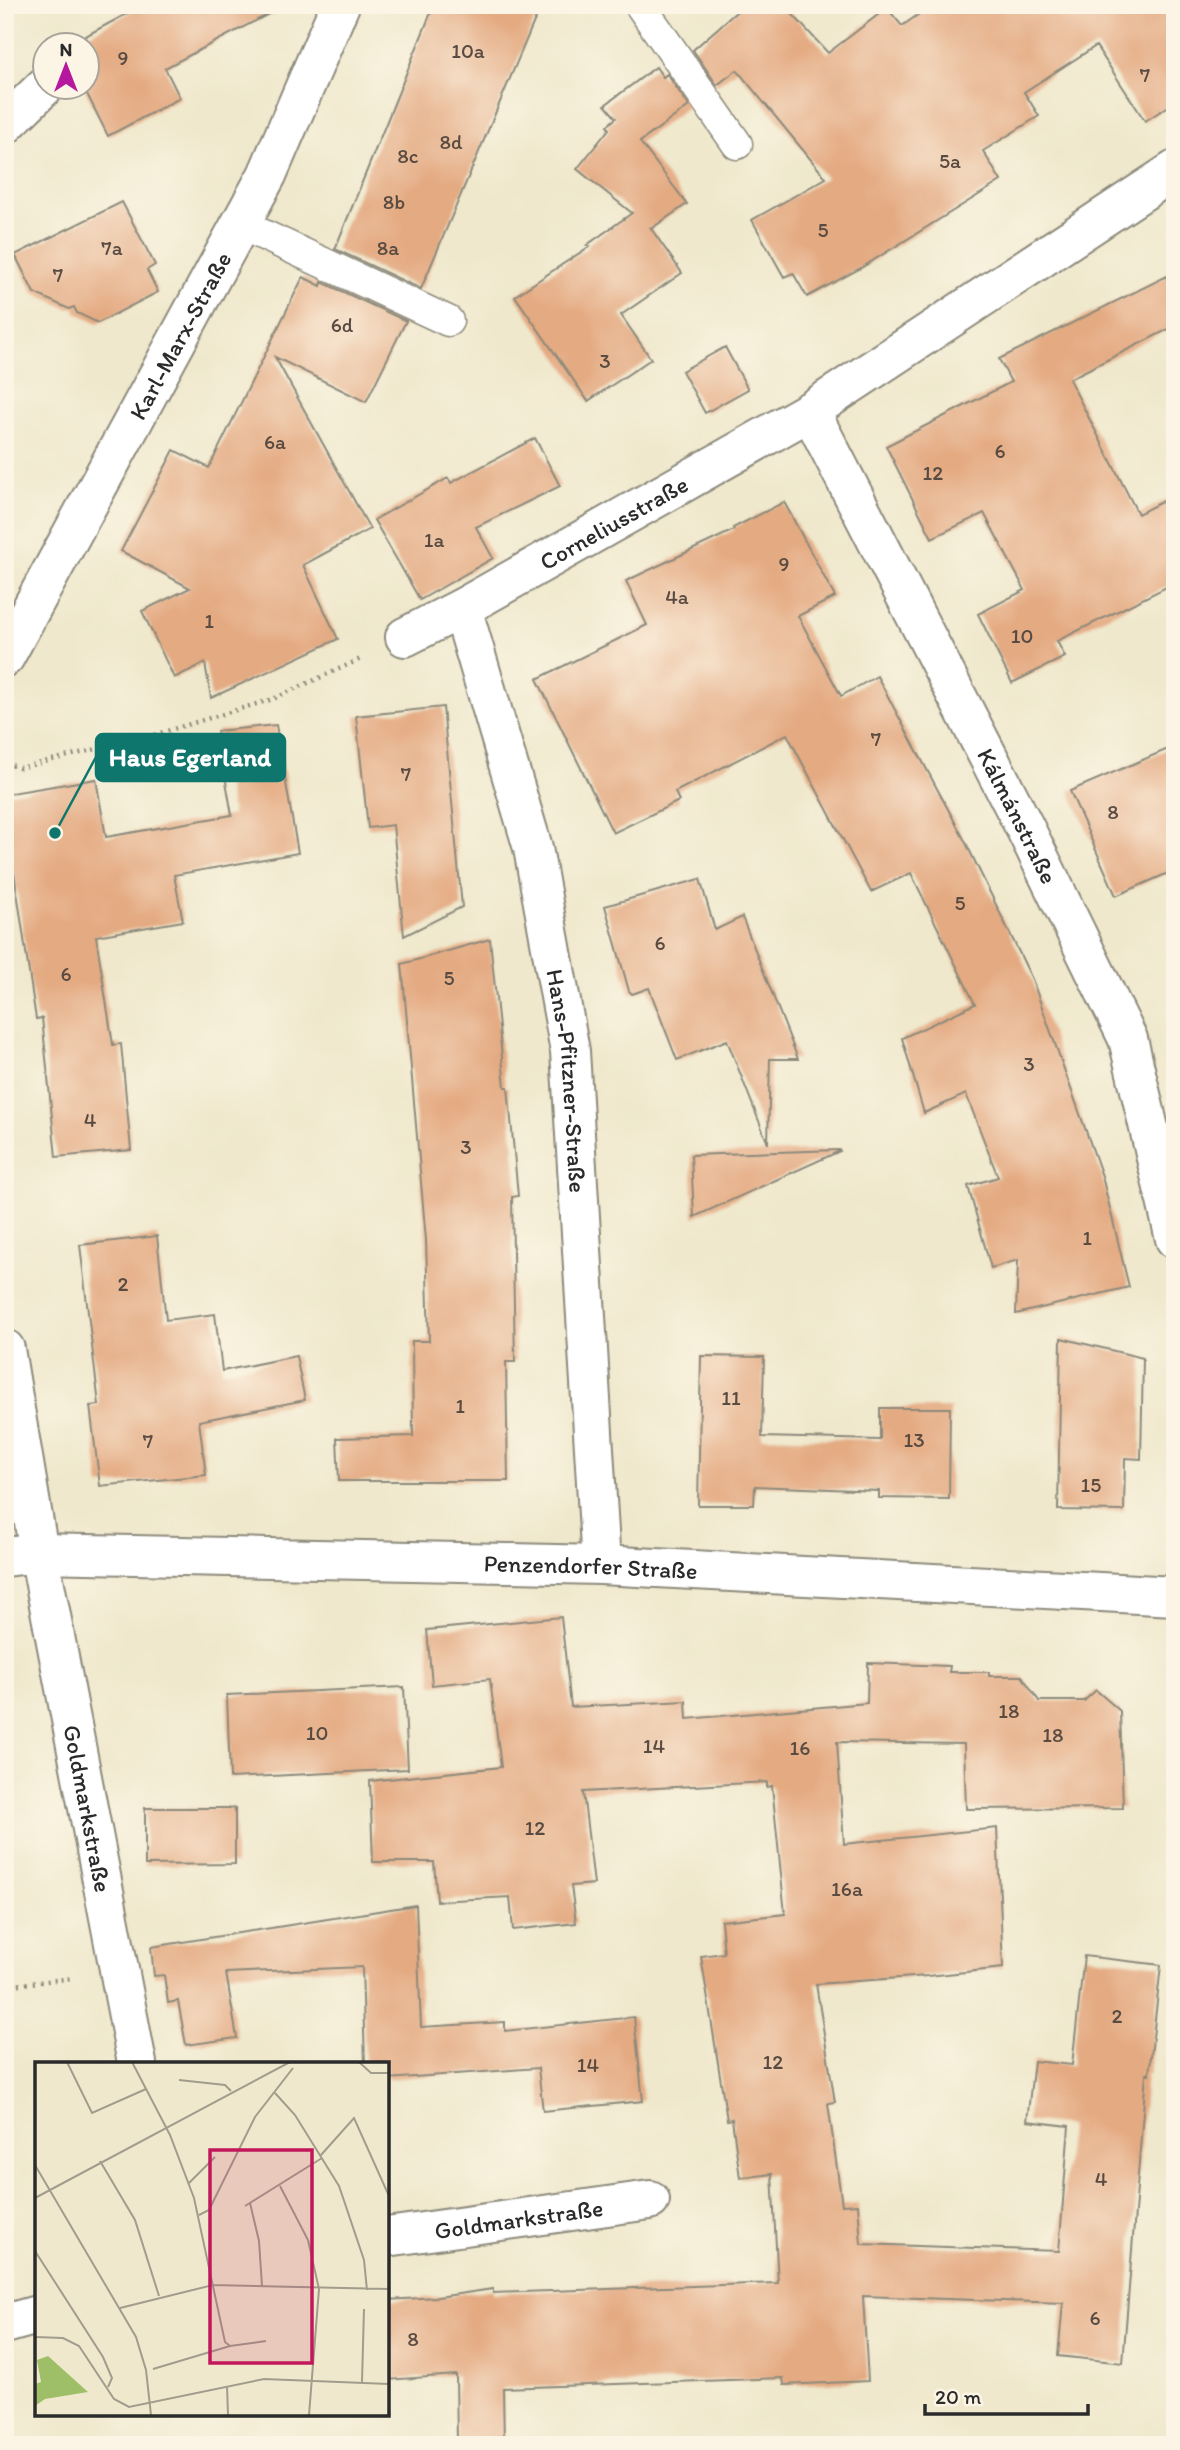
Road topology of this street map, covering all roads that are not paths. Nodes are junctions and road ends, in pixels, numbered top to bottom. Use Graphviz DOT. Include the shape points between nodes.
graph roads {
  1 [pos="340,5"];
  2 [pos="640,5"];
  3 [pos="32,99"];
  4 [pos="5,125"];
  5 [pos="737,144"];
  6 [pos="1175,170"];
  7 [pos="240,225"];
  8 [pos="448,321"];
  9 [pos="810,411"];
  10 [pos="462,608"];
  11 [pos="405,637"];
  12 [pos="5,657"];
  13 [pos="1175,1239"];
  14 [pos="5,1349"];
  15 [pos="22,1555"];
  16 [pos="601,1565"];
  17 [pos="1175,1596"];
  18 [pos="137,2062"];
  19 [pos="650,2200"];
  20 [pos="388,2237"];
  21 [pos="35,2316"];
  22 [pos="5,2324"];
  1 -- 7 [label="street, Karl-Marx-Straße"];
  2 -- 5 [label="lane"];
  3 -- 4 [label="street"];
  6 -- 9 [label="street, Corneliusstraße"];
  7 -- 8 [label="lane"];
  7 -- 12 [label="street, Karl-Marx-Straße"];
  9 -- 10 [label="street, Corneliusstraße"];
  9 -- 13 [label="street, Kálmánstraße" via="1128,1039"];
  10 -- 11 [label="street, Corneliusstraße"];
  10 -- 16 [label="street, Hans-Pfitzner-Straße" via="533,848 570,1051"];
  14 -- 15 [label="street, Goldmarkstraße"];
  15 -- 16 [label="street, Penzendorfer Straße"];
  15 -- 18 [label="street, Goldmarkstraße"];
  16 -- 17 [label="street, Penzendorfer Straße"];
  19 -- 20 [label="street, Goldmarkstraße"];
  21 -- 22 [label="street"];
}
